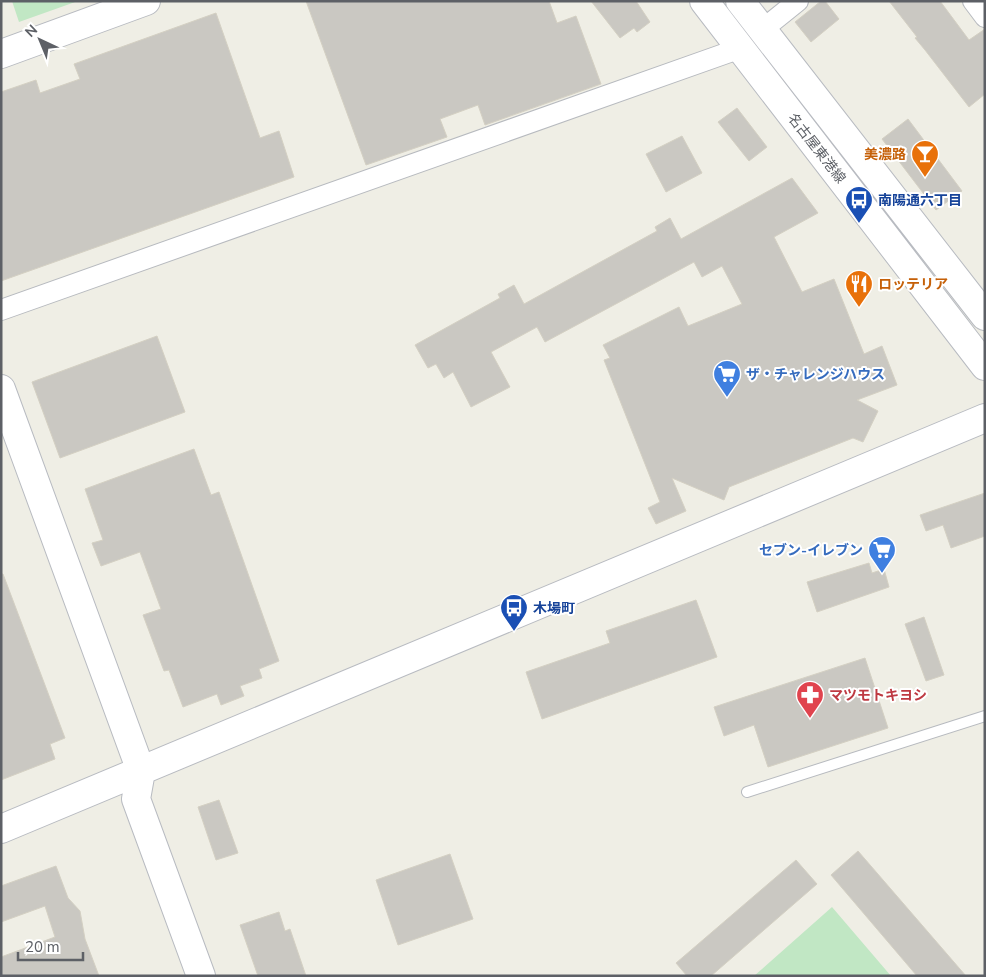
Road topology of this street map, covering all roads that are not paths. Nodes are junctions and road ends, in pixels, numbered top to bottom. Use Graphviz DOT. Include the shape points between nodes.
graph roads {
  1 [pos="146,1"];
  2 [pos="704,1"];
  3 [pos="740,1"];
  4 [pos="798,1"];
  5 [pos="973,1"];
  6 [pos="985,17"];
  7 [pos="762,30"];
  8 [pos="741,48"];
  9 [pos="1,54"];
  10 [pos="1,310"];
  11 [pos="985,316"];
  12 [pos="985,366"];
  13 [pos="1,389"];
  14 [pos="985,418"];
  15 [pos="985,716"];
  16 [pos="141,771"];
  17 [pos="747,792"];
  18 [pos="1,829"];
  19 [pos="202,976"];
  1 -- 9 [label="street"];
  2 -- 8 [label="street, 名古屋東港線"];
  3 -- 7 [label="street"];
  4 -- 7 [label="street"];
  5 -- 6 [label="street"];
  7 -- 11 [label="street"];
  8 -- 10 [label="street"];
  8 -- 12 [label="street, 名古屋東港線"];
  13 -- 16 [label="street"];
  14 -- 16 [label="street"];
  15 -- 17 [label="lane"];
  16 -- 18 [label="street"];
  16 -- 19 [label="street" via="136,799"];
}
